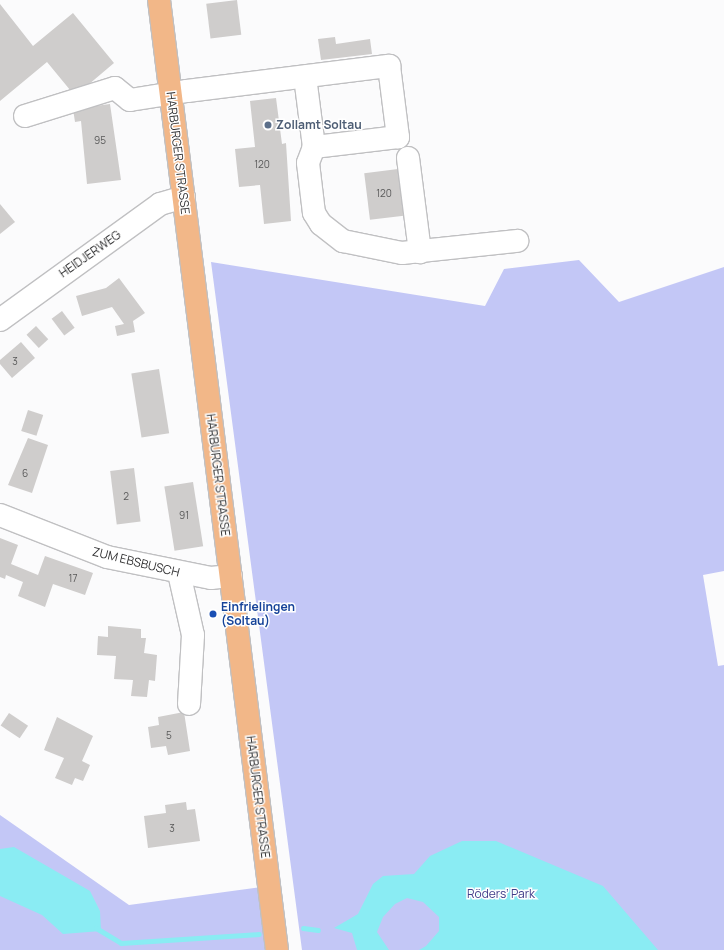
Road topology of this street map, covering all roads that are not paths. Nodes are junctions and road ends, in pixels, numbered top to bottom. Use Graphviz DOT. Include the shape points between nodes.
graph roads {
  1 [pos="159,0"];
  2 [pos="305,77"];
  3 [pos="171,93"];
  4 [pos="25,116"];
  5 [pos="314,147"];
  6 [pos="408,158"];
  7 [pos="184,197"];
  8 [pos="517,242"];
  9 [pos="420,252"];
  10 [pos="0,320"];
  11 [pos="0,515"];
  12 [pos="179,573"];
  13 [pos="231,576"];
  14 [pos="189,704"];
  15 [pos="277,950"];
  1 -- 3 [label="main road, HARBURGER STRASSE"];
  2 -- 3 [label="street"];
  2 -- 5 [label="street"];
  2 -- 5 [label="street" via="389,66 398,137"];
  3 -- 4 [label="street" via="130,100 115,88"];
  3 -- 7 [label="main road, HARBURGER STRASSE"];
  5 -- 9 [label="street" via="308,164 314,213 321,224 351,245 402,253"];
  6 -- 9 [label="street"];
  7 -- 10 [label="street, HEIDJERWEG" via="160,204"];
  7 -- 13 [label="main road, HARBURGER STRASSE"];
  8 -- 9 [label="street"];
  11 -- 12 [label="street, ZUM EBSBUSCH" via="107,557"];
  12 -- 13 [label="street, ZUM EBSBUSCH" via="211,578"];
  12 -- 14 [label="street" via="193,635"];
  13 -- 15 [label="main road, HARBURGER STRASSE"];
}
